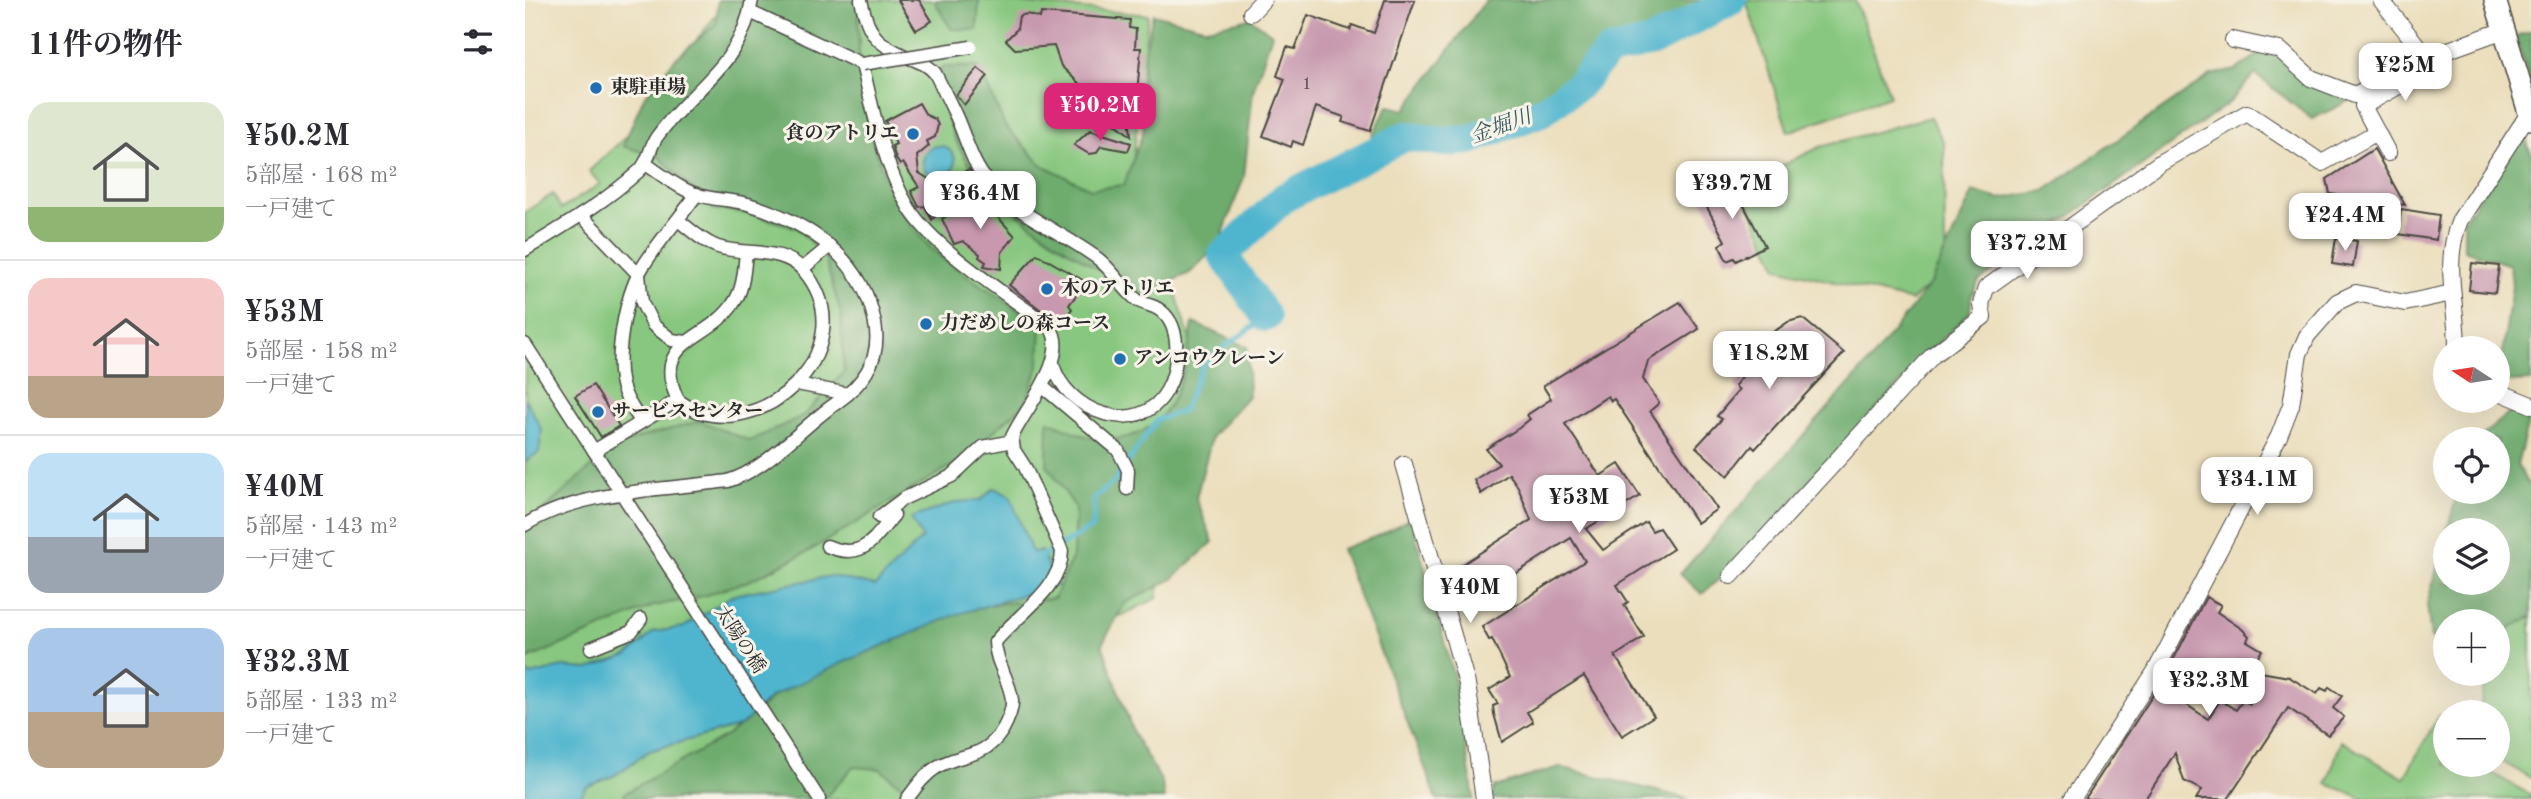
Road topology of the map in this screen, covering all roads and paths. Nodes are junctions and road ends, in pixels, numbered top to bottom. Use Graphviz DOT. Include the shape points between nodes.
graph roads {
  1 [pos="861,0"];
  2 [pos="1263,0"];
  3 [pos="2381,0"];
  4 [pos="2494,0"];
  5 [pos="751,6"];
  6 [pos="1251,13"];
  7 [pos="2504,30"];
  8 [pos="2233,40"];
  9 [pos="971,47"];
  10 [pos="2428,59"];
  11 [pos="862,64"];
  12 [pos="2530,116"];
  13 [pos="2377,132"];
  14 [pos="2388,153"];
  15 [pos="646,164"];
  16 [pos="697,194"];
  17 [pos="581,215"];
  18 [pos="678,220"];
  19 [pos="830,246"];
  20 [pos="525,250"];
  21 [pos="746,252"];
  22 [pos="802,269"];
  23 [pos="639,275"];
  24 [pos="2452,293"];
  25 [pos="2456,336"];
  26 [pos="686,342"];
  27 [pos="525,344"];
  28 [pos="1052,361"];
  29 [pos="797,384"];
  30 [pos="1043,387"];
  31 [pos="848,394"];
  32 [pos="2510,396"];
  33 [pos="678,400"];
  34 [pos="2531,405"];
  35 [pos="641,422"];
  36 [pos="1012,441"];
  37 [pos="594,452"];
  38 [pos="1404,464"];
  39 [pos="1126,489"];
  40 [pos="622,495"];
  41 [pos="894,515"];
  42 [pos="879,517"];
  43 [pos="525,525"];
  44 [pos="827,546"];
  45 [pos="1731,576"];
  46 [pos="641,619"];
  47 [pos="591,648"];
  48 [pos="819,799"];
  49 [pos="907,799"];
  50 [pos="1484,799"];
  51 [pos="2072,799"];
  1 -- 28 [label="street" via="872,37 935,73 977,168 988,182 1003,197 1096,257 1137,300 1162,311 1173,331 1176,362 1168,389 1151,409 1125,418 1076,401 1056,378"];
  2 -- 6 [label="street"];
  3 -- 10 [label="street"];
  4 -- 7 [label="street"];
  5 -- 11 [label="street"];
  5 -- 15 [label="street" via="728,62 656,139"];
  7 -- 10 [label="street"];
  7 -- 12 [label="street"];
  8 -- 10 [label="street" via="2280,50 2311,78 2355,95"];
  9 -- 11 [label="street, bridge"];
  10 -- 13 [label="street" via="2420,74 2363,106"];
  11 -- 28 [label="street" via="890,168 910,209 933,237 1049,327 1055,338"];
  12 -- 24 [label="street" via="2452,238"];
  13 -- 14 [label="street"];
  13 -- 45 [label="street" via="2322,163 2248,113 2161,162 1986,288 1983,317 1933,355"];
  15 -- 16 [label="street"];
  15 -- 17 [label="street"];
  16 -- 18 [label="street"];
  16 -- 19 [label="street" via="768,211"];
  17 -- 20 [label="street"];
  17 -- 23 [label="street"];
  18 -- 21 [label="street" via="705,241"];
  18 -- 23 [label="street"];
  19 -- 22 [label="street"];
  19 -- 31 [label="street" via="867,291 877,333 871,366"];
  21 -- 22 [label="street" via="786,258"];
  21 -- 26 [label="street" via="742,283 733,305"];
  22 -- 29 [label="street" via="817,291 824,317 814,364"];
  23 -- 26 [label="street" via="642,303 653,325 671,340"];
  23 -- 35 [label="street" via="619,355 624,393"];
  24 -- 25 [label="street"];
  24 -- 51 [label="street" via="2405,303 2356,293 2337,302 2307,335 2279,436 2155,672"];
  26 -- 33 [label="street" via="672,359 669,375"];
  27 -- 37 [label="street, 太陽の橋"];
  28 -- 30 [label="street"];
  29 -- 31 [label="street"];
  29 -- 33 [label="street" via="766,404 727,416 697,411"];
  30 -- 36 [label="street" via="1024,413"];
  30 -- 39 [label="street" via="1118,450 1128,470"];
  31 -- 40 [label="street" via="745,476"];
  32 -- 34 [label="street"];
  33 -- 35 [label="street"];
  35 -- 37 [label="street"];
  36 -- 42 [label="street" via="983,447 952,476 903,499"];
  36 -- 49 [label="street" via="1062,551 1061,563 1051,583 995,642 1012,699 1006,725 988,748 939,766 923,777"];
  37 -- 40 [label="street, 太陽の橋"];
  38 -- 50 [label="street" via="1467,684"];
  40 -- 43 [label="street" via="571,504"];
  40 -- 48 [label="street, 太陽の橋"];
  41 -- 44 [label="street" via="863,548 848,552"];
  46 -- 47 [label="street" via="631,632"];
}
